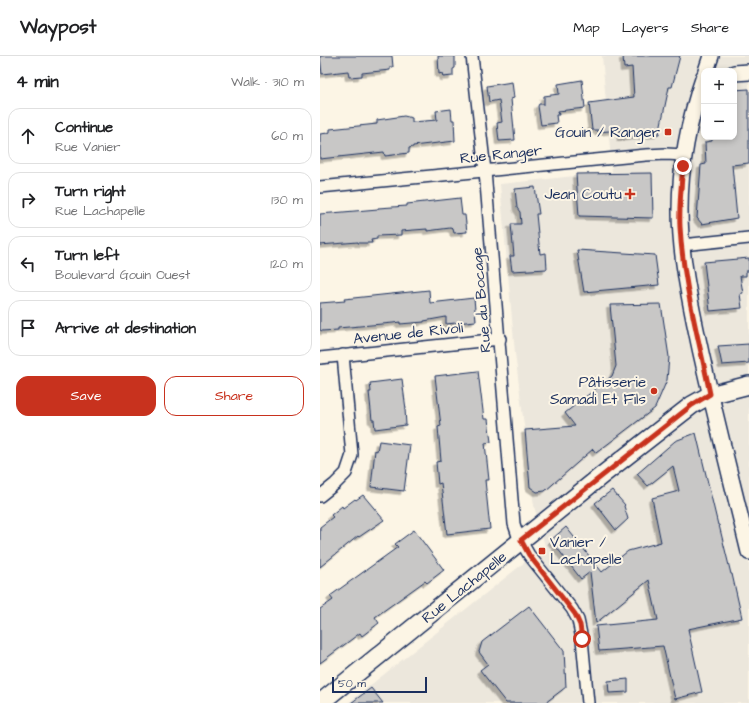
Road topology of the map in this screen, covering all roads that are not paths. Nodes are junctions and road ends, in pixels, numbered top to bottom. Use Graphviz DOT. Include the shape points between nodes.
graph roads {
  1 [pos="472,56"];
  2 [pos="749,72"];
  3 [pos="737,73"];
  4 [pos="701,89"];
  5 [pos="684,155"];
  6 [pos="485,171"];
  7 [pos="320,187"];
  8 [pos="749,238"];
  9 [pos="682,245"];
  10 [pos="500,338"];
  11 [pos="342,355"];
  12 [pos="320,358"];
  13 [pos="749,385"];
  14 [pos="710,394"];
  15 [pos="320,496"];
  16 [pos="521,540"];
  17 [pos="749,552"];
  18 [pos="320,703"];
  19 [pos="588,703"];
  1 -- 6 [label="street, Rue du Bocage"];
  2 -- 3 [label="street"];
  4 -- 5 [label="street" via="694,108"];
  5 -- 6 [label="street, Rue Ranger" via="646,155"];
  5 -- 9 [label="street" via="680,208"];
  6 -- 7 [label="street, Rue Ranger"];
  6 -- 10 [label="street, Rue du Bocage"];
  8 -- 9 [label="street"];
  9 -- 14 [label="street" via="690,302"];
  10 -- 11 [label="street, Avenue de Rivoli"];
  10 -- 16 [label="street, Rue du Bocage" via="514,524"];
  11 -- 12 [label="street, Avenue de Rivoli"];
  11 -- 15 [label="street" via="352,455 346,473"];
  13 -- 14 [label="main road, Rue Lachapelle"];
  14 -- 16 [label="main road, Rue Lachapelle" via="686,410"];
  14 -- 17 [label="street"];
  16 -- 18 [label="main road, Rue Lachapelle"];
  16 -- 19 [label="street, Rue du Bocage" via="529,555 578,620 582,635"];
}
